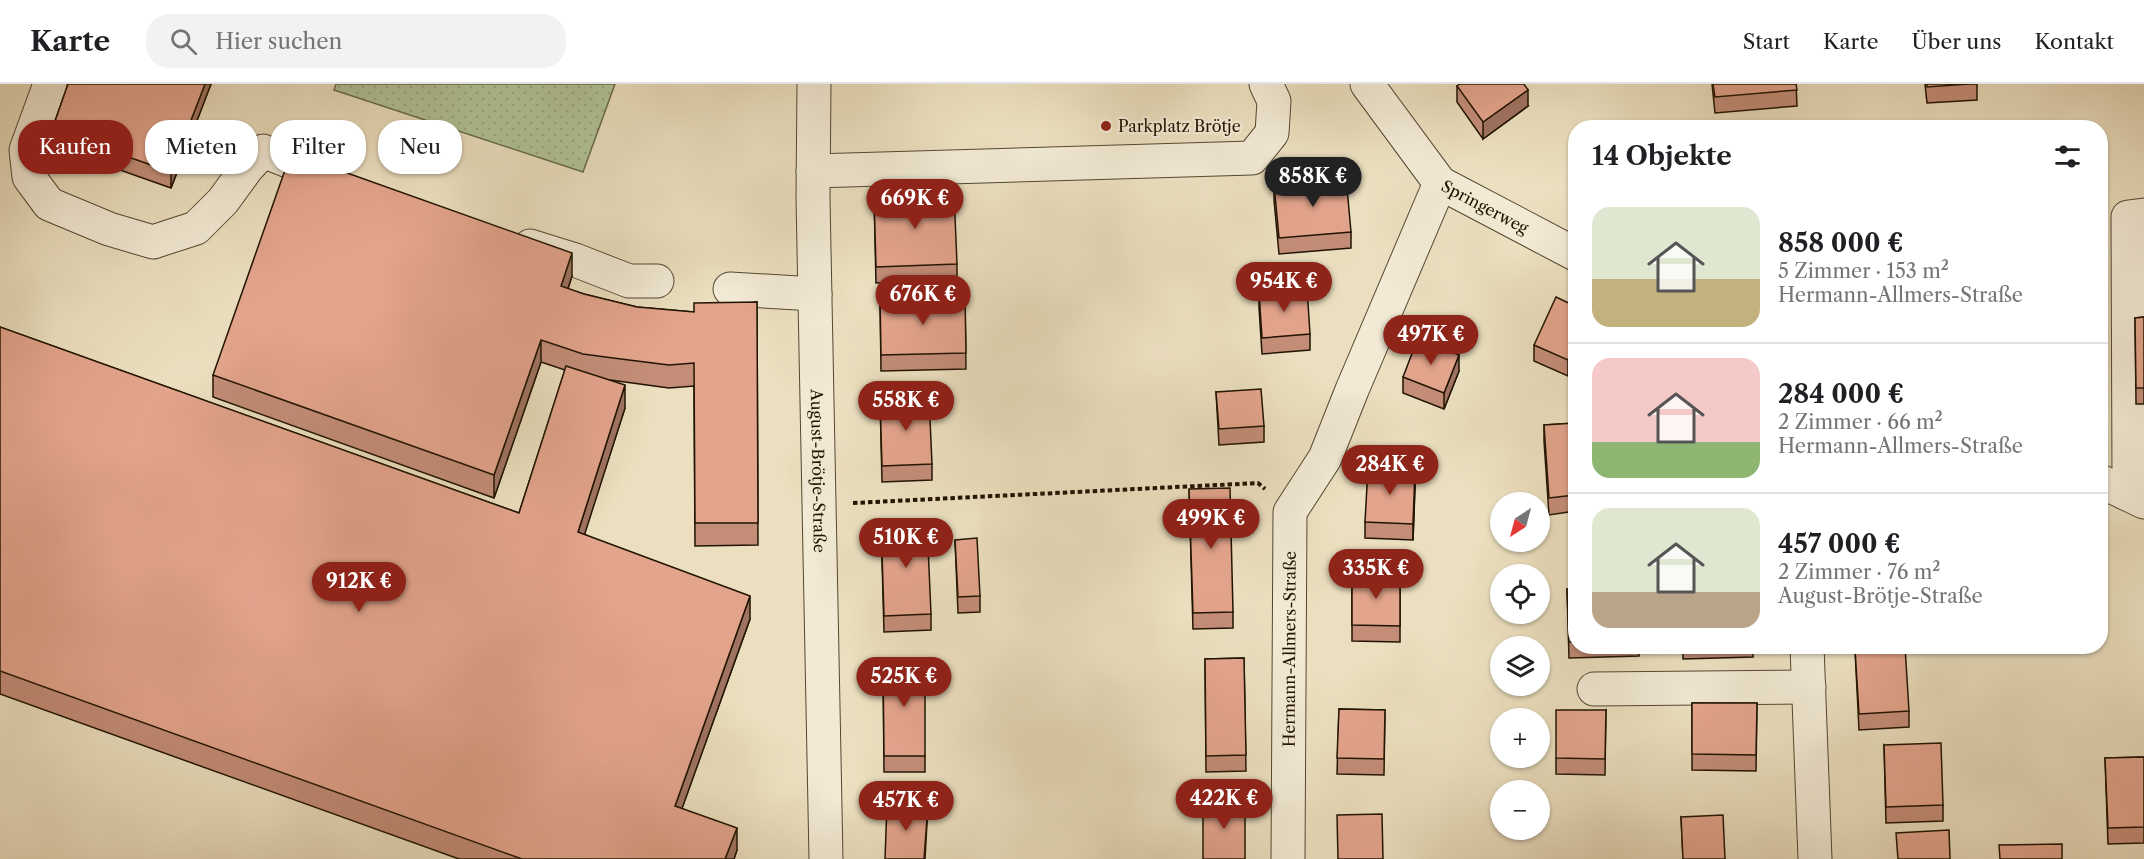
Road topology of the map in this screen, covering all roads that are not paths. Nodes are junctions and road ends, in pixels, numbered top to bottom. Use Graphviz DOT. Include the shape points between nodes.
graph roads {
  1 [pos="50,84"];
  2 [pos="814,84"];
  3 [pos="1266,84"];
  4 [pos="1367,84"];
  5 [pos="813,171"];
  6 [pos="1440,183"];
  7 [pos="363,190"];
  8 [pos="2144,215"];
  9 [pos="501,237"];
  10 [pos="1568,250"];
  11 [pos="657,280"];
  12 [pos="730,289"];
  13 [pos="815,294"];
  14 [pos="2123,492"];
  15 [pos="1807,654"];
  16 [pos="1809,687"];
  17 [pos="1594,689"];
  18 [pos="826,859"];
  19 [pos="1288,859"];
  20 [pos="1815,859"];
  1 -- 7 [label="street" via="26,150 29,177 49,204 109,229 153,242 196,228 263,151"];
  2 -- 5 [label="street, August-Brötje-Straße"];
  3 -- 5 [label="street" via="1274,101 1272,133 1252,158"];
  4 -- 6 [label="street, Springerweg"];
  5 -- 13 [label="street, August-Brötje-Straße"];
  6 -- 10 [label="street, Springerweg"];
  6 -- 19 [label="street, Hermann-Allmers-Straße" via="1325,458 1290,512"];
  8 -- 14 [label="street" via="2128,217 2129,481"];
  9 -- 11 [label="street" via="629,281"];
  12 -- 13 [label="street"];
  13 -- 18 [label="street, August-Brötje-Straße"];
  15 -- 16 [label="street"];
  16 -- 17 [label="street"];
  16 -- 20 [label="street"];
}
